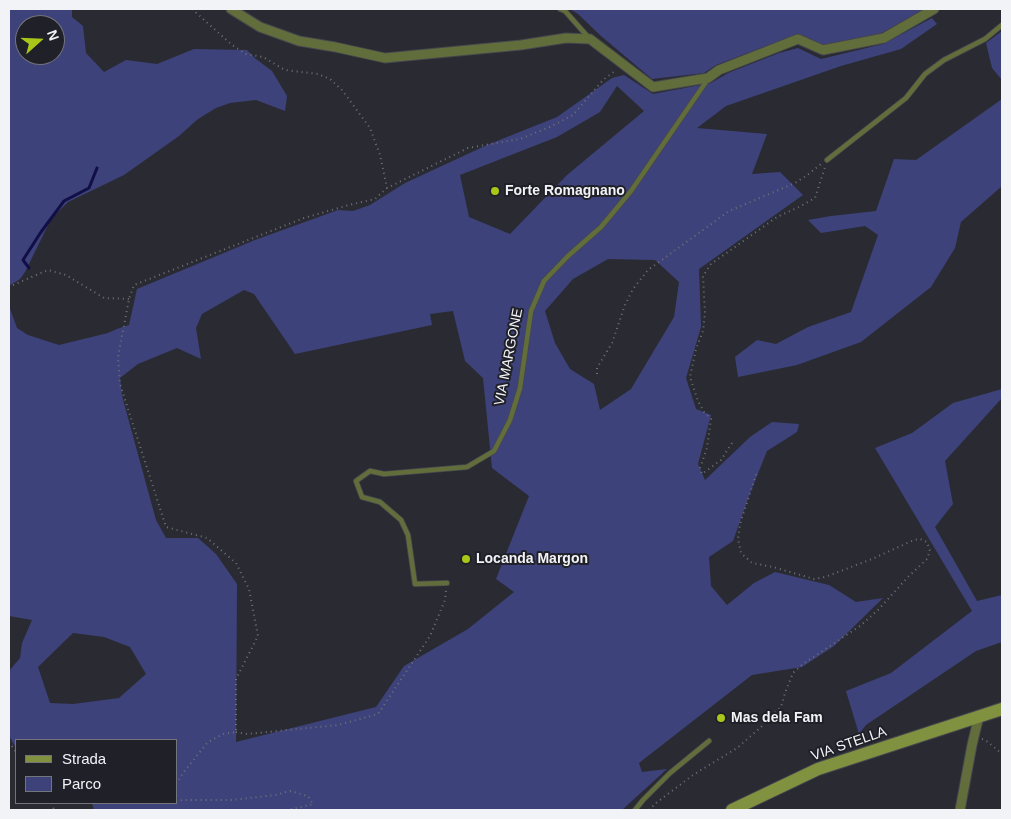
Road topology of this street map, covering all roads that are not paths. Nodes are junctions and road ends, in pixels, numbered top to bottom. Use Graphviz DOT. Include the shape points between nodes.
graph roads {
  1 [pos="232,9"];
  2 [pos="560,9"];
  3 [pos="934,9"];
  4 [pos="1002,25"];
  5 [pos="590,39"];
  6 [pos="708,78"];
  7 [pos="827,160"];
  8 [pos="447,583"];
  9 [pos="1002,709"];
  10 [pos="979,716"];
  11 [pos="709,741"];
  12 [pos="635,810"];
  13 [pos="732,810"];
  14 [pos="960,810"];
  1 -- 5 [label="street" via="260,28 299,41 385,58 566,38"];
  2 -- 5 [label="lane, VIA MARGONE"];
  3 -- 6 [label="street, VIA MARGONE" via="884,38 823,50 798,39 719,70"];
  4 -- 7 [label="lane" via="985,39 944,60 925,74 906,98"];
  5 -- 6 [label="street, VIA MARGONE" via="653,87"];
  6 -- 8 [label="lane, VIA MARGONE" via="631,191 601,227 544,281 531,311 520,388 510,420 494,452 467,467 384,474 370,471 356,481 362,497 380,502 402,520 408,535 415,584"];
  9 -- 10 [label="main road, VIA STELLA"];
  10 -- 13 [label="main road, VIA STELLA" via="818,769"];
  10 -- 14 [label="street"];
  11 -- 12 [label="lane" via="670,773"];
}
